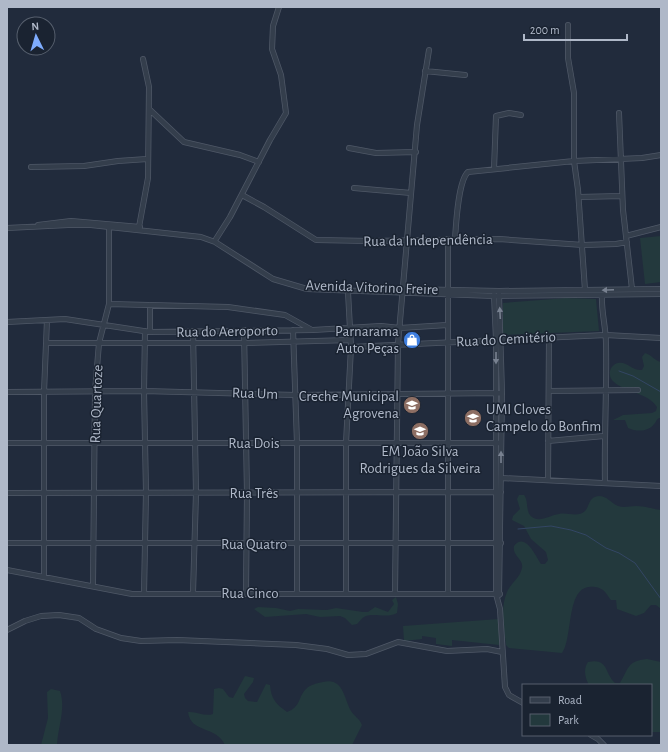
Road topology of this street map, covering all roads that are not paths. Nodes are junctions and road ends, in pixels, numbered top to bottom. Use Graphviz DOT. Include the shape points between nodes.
graph roads {
  1 [pos="279,7"];
  2 [pos="568,25"];
  3 [pos="429,50"];
  4 [pos="143,59"];
  5 [pos="425,71"];
  6 [pos="465,75"];
  7 [pos="149,109"];
  8 [pos="619,113"];
  9 [pos="521,115"];
  10 [pos="349,148"];
  11 [pos="416,152"];
  12 [pos="661,154"];
  13 [pos="622,158"];
  14 [pos="147,160"];
  15 [pos="574,161"];
  16 [pos="259,162"];
  17 [pos="31,168"];
  18 [pos="494,168"];
  19 [pos="354,188"];
  20 [pos="411,193"];
  21 [pos="242,195"];
  22 [pos="622,196"];
  23 [pos="579,197"];
  24 [pos="109,225"];
  25 [pos="139,227"];
  26 [pos="661,227"];
  27 [pos="7,228"];
  28 [pos="626,236"];
  29 [pos="216,239"];
  30 [pos="448,239"];
  31 [pos="455,239"];
  32 [pos="407,240"];
  33 [pos="627,242"];
  34 [pos="583,245"];
  35 [pos="632,289"];
  36 [pos="661,289"];
  37 [pos="585,290"];
  38 [pos="402,291"];
  39 [pos="348,292"];
  40 [pos="448,292"];
  41 [pos="496,294"];
  42 [pos="661,294"];
  43 [pos="602,295"];
  44 [pos="109,304"];
  45 [pos="150,306"];
  46 [pos="47,320"];
  47 [pos="7,322"];
  48 [pos="103,323"];
  49 [pos="447,325"];
  50 [pos="400,328"];
  51 [pos="244,330"];
  52 [pos="293,330"];
  53 [pos="313,330"];
  54 [pos="350,330"];
  55 [pos="148,331"];
  56 [pos="193,331"];
  57 [pos="606,335"];
  58 [pos="549,337"];
  59 [pos="661,338"];
  60 [pos="496,339"];
  61 [pos="502,339"];
  62 [pos="350,340"];
  63 [pos="194,342"];
  64 [pos="293,342"];
  65 [pos="447,342"];
  66 [pos="46,343"];
  67 [pos="99,343"];
  68 [pos="245,343"];
  69 [pos="144,344"];
  70 [pos="398,344"];
  71 [pos="351,347"];
  72 [pos="606,390"];
  73 [pos="638,390"];
  74 [pos="144,391"];
  75 [pos="7,392"];
  76 [pos="44,392"];
  77 [pos="95,392"];
  78 [pos="194,392"];
  79 [pos="246,392"];
  80 [pos="549,392"];
  81 [pos="496,393"];
  82 [pos="502,393"];
  83 [pos="296,394"];
  84 [pos="348,394"];
  85 [pos="397,394"];
  86 [pos="448,394"];
  87 [pos="604,436"];
  88 [pos="548,441"];
  89 [pos="346,442"];
  90 [pos="7,443"];
  91 [pos="44,443"];
  92 [pos="95,443"];
  93 [pos="146,443"];
  94 [pos="196,443"];
  95 [pos="246,443"];
  96 [pos="297,443"];
  97 [pos="396,443"];
  98 [pos="447,443"];
  99 [pos="495,443"];
  100 [pos="501,443"];
  101 [pos="501,478"];
  102 [pos="548,480"];
  103 [pos="605,483"];
  104 [pos="661,486"];
  105 [pos="95,492"];
  106 [pos="146,492"];
  107 [pos="7,493"];
  108 [pos="44,493"];
  109 [pos="196,493"];
  110 [pos="247,493"];
  111 [pos="297,493"];
  112 [pos="347,493"];
  113 [pos="397,493"];
  114 [pos="448,493"];
  115 [pos="498,493"];
  116 [pos="44,542"];
  117 [pos="7,543"];
  118 [pos="94,543"];
  119 [pos="145,543"];
  120 [pos="195,543"];
  121 [pos="499,543"];
  122 [pos="246,544"];
  123 [pos="296,544"];
  124 [pos="346,544"];
  125 [pos="396,544"];
  126 [pos="447,544"];
  127 [pos="7,570"];
  128 [pos="44,576"];
  129 [pos="93,585"];
  130 [pos="193,593"];
  131 [pos="246,593"];
  132 [pos="296,593"];
  133 [pos="346,593"];
  134 [pos="448,593"];
  135 [pos="144,594"];
  136 [pos="396,594"];
  137 [pos="498,595"];
  138 [pos="7,630"];
  139 [pos="502,652"];
  140 [pos="522,702"];
  141 [pos="593,736"];
  142 [pos="604,745"];
  1 -- 16 [label="street" via="273,26 272,49 281,75 286,113 274,130"];
  2 -- 15 [label="street" via="568,58 574,93"];
  3 -- 5 [label="street"];
  4 -- 7 [label="street" via="149,87"];
  5 -- 6 [label="street"];
  5 -- 11 [label="street"];
  7 -- 14 [label="street"];
  7 -- 16 [label="street" via="184,142"];
  8 -- 13 [label="street"];
  9 -- 18 [label="street" via="510,113 499,114 496,117"];
  10 -- 11 [label="street" via="376,153"];
  11 -- 20 [label="street"];
  12 -- 13 [label="street"];
  13 -- 15 [label="street"];
  13 -- 22 [label="street"];
  14 -- 17 [label="street"];
  14 -- 25 [label="street" via="147,188"];
  15 -- 18 [label="street"];
  15 -- 23 [label="street"];
  16 -- 21 [label="street"];
  18 -- 31 [label="street" via="471,171 465,175"];
  19 -- 20 [label="street"];
  20 -- 32 [label="street"];
  21 -- 29 [label="street"];
  21 -- 32 [label="street, Rua da Independência" via="316,240"];
  22 -- 23 [label="street"];
  22 -- 28 [label="street"];
  23 -- 34 [label="street"];
  24 -- 25 [label="street, Avenida Vitorino Freire"];
  24 -- 27 [label="street, Avenida Vitorino Freire" via="68,224"];
  24 -- 39 [label="street, Avenida Vitorino Freire" via="208,239 264,274 285,283 308,289"];
  24 -- 44 [label="street, Rua Quartoze"];
  25 -- 29 [label="street, Avenida Vitorino Freire" via="197,234"];
  26 -- 28 [label="street"];
  28 -- 33 [label="street"];
  29 -- 38 [label="street, Avenida Vitorino Freire" via="268,274 288,282 321,288"];
  30 -- 31 [label="street, Rua da Independência"];
  30 -- 32 [label="street, Rua da Independência"];
  30 -- 40 [label="street"];
  31 -- 34 [label="street, Rua da Independência" via="499,239"];
  32 -- 38 [label="street"];
  33 -- 34 [label="street, Rua da Independência"];
  33 -- 35 [label="street"];
  34 -- 37 [label="street"];
  35 -- 36 [label="street, Avenida Vitorino Freire"];
  35 -- 37 [label="street, Avenida Vitorino Freire, one-way"];
  37 -- 41 [label="street, Avenida Vitorino Freire"];
  38 -- 39 [label="street, Avenida Vitorino Freire"];
  38 -- 40 [label="street, Avenida Vitorino Freire"];
  38 -- 50 [label="street"];
  39 -- 54 [label="street"];
  40 -- 41 [label="street, Avenida Vitorino Freire"];
  40 -- 49 [label="street"];
  41 -- 43 [label="street, Avenida Vitorino Freire"];
  41 -- 60 [label="street"];
  61 -- 41 [label="street, one-way"];
  42 -- 43 [label="street, Avenida Vitorino Freire"];
  43 -- 57 [label="street"];
  44 -- 45 [label="street"];
  44 -- 48 [label="street, Rua Quartoze"];
  45 -- 53 [label="street" via="216,306 273,313 293,318"];
  45 -- 55 [label="street"];
  46 -- 47 [label="street, Rua do Aeroporto"];
  46 -- 48 [label="street, Rua do Aeroporto"];
  46 -- 66 [label="street"];
  48 -- 55 [label="street, Rua do Aeroporto"];
  48 -- 67 [label="street, Rua Quartoze"];
  49 -- 50 [label="street, Rua do Aeroporto"];
  49 -- 65 [label="street"];
  50 -- 54 [label="street, Rua do Aeroporto" via="381,326"];
  50 -- 70 [label="street"];
  51 -- 52 [label="street, Rua do Aeroporto"];
  51 -- 56 [label="street, Rua do Aeroporto"];
  51 -- 68 [label="street"];
  52 -- 53 [label="street, Rua do Aeroporto"];
  52 -- 64 [label="street"];
  53 -- 54 [label="street, Rua do Aeroporto"];
  54 -- 62 [label="street"];
  55 -- 56 [label="street, Rua do Aeroporto"];
  55 -- 69 [label="street"];
  56 -- 63 [label="street"];
  57 -- 58 [label="street, Rua do Cemitério"];
  57 -- 59 [label="street, Rua do Cemitério"];
  57 -- 72 [label="street"];
  58 -- 61 [label="street, Rua do Cemitério"];
  58 -- 80 [label="street"];
  60 -- 61 [label="street, Rua do Cemitério"];
  60 -- 65 [label="street, Rua do Cemitério"];
  60 -- 81 [label="street, one-way"];
  61 -- 82 [label="street"];
  62 -- 64 [label="street"];
  62 -- 71 [label="street"];
  63 -- 68 [label="street"];
  63 -- 69 [label="street"];
  63 -- 78 [label="street"];
  64 -- 68 [label="street"];
  64 -- 83 [label="street"];
  65 -- 70 [label="street, Rua do Cemitério"];
  65 -- 86 [label="street"];
  66 -- 67 [label="street"];
  66 -- 76 [label="street"];
  67 -- 69 [label="street"];
  67 -- 77 [label="street, Rua Quartoze"];
  68 -- 79 [label="street"];
  69 -- 74 [label="street"];
  70 -- 71 [label="street, Rua do Cemitério"];
  70 -- 85 [label="street"];
  71 -- 84 [label="street"];
  72 -- 73 [label="street"];
  72 -- 80 [label="street"];
  72 -- 87 [label="street"];
  74 -- 77 [label="street, Rua Um"];
  74 -- 78 [label="street, Rua Um"];
  74 -- 93 [label="street"];
  75 -- 76 [label="street, Rua Um"];
  76 -- 77 [label="street, Rua Um"];
  76 -- 91 [label="street"];
  77 -- 92 [label="street, Rua Quartoze"];
  78 -- 79 [label="street, Rua Um"];
  78 -- 94 [label="street"];
  79 -- 83 [label="street, Rua Um"];
  79 -- 95 [label="street"];
  80 -- 88 [label="street"];
  81 -- 82 [label="street, Rua Um"];
  81 -- 86 [label="street, Rua Um"];
  81 -- 99 [label="street"];
  82 -- 100 [label="street"];
  83 -- 84 [label="street, Rua Um"];
  83 -- 96 [label="street"];
  84 -- 85 [label="street, Rua Um"];
  84 -- 89 [label="street"];
  85 -- 86 [label="street, Rua Um"];
  85 -- 97 [label="street"];
  86 -- 98 [label="street"];
  87 -- 88 [label="street"];
  87 -- 103 [label="street"];
  88 -- 102 [label="street"];
  89 -- 96 [label="street, Rua Dois"];
  89 -- 97 [label="street, Rua Dois"];
  89 -- 112 [label="street"];
  90 -- 91 [label="street, Rua Dois"];
  91 -- 92 [label="street, Rua Dois"];
  91 -- 108 [label="street"];
  92 -- 93 [label="street, Rua Dois"];
  92 -- 105 [label="street, Rua Quartoze"];
  93 -- 94 [label="street, Rua Dois"];
  93 -- 106 [label="street"];
  94 -- 95 [label="street, Rua Dois"];
  94 -- 109 [label="street"];
  95 -- 96 [label="street, Rua Dois"];
  95 -- 110 [label="street"];
  96 -- 111 [label="street"];
  97 -- 98 [label="street, Rua Dois"];
  97 -- 113 [label="street"];
  98 -- 99 [label="street, Rua Dois"];
  98 -- 114 [label="street"];
  99 -- 100 [label="street, Rua Dois"];
  99 -- 115 [label="street"];
  101 -- 100 [label="street, one-way"];
  101 -- 102 [label="street"];
  101 -- 115 [label="street"];
  102 -- 103 [label="street"];
  103 -- 104 [label="street"];
  105 -- 106 [label="street, Rua Três"];
  105 -- 108 [label="street, Rua Três"];
  105 -- 118 [label="street, Rua Quartoze"];
  106 -- 109 [label="street, Rua Três"];
  106 -- 119 [label="street"];
  107 -- 108 [label="street, Rua Três"];
  108 -- 116 [label="street"];
  109 -- 110 [label="street, Rua Três"];
  109 -- 120 [label="street"];
  110 -- 111 [label="street, Rua Três"];
  110 -- 122 [label="street"];
  111 -- 112 [label="street, Rua Três"];
  111 -- 123 [label="street"];
  112 -- 113 [label="street, Rua Três"];
  112 -- 124 [label="street"];
  113 -- 114 [label="street, Rua Três"];
  113 -- 125 [label="street"];
  114 -- 115 [label="street, Rua Três"];
  114 -- 126 [label="street"];
  115 -- 121 [label="street"];
  116 -- 117 [label="street, Rua Quatro"];
  116 -- 118 [label="street, Rua Quatro"];
  116 -- 128 [label="street"];
  118 -- 119 [label="street, Rua Quatro"];
  118 -- 129 [label="street, Rua Quartoze"];
  119 -- 120 [label="street, Rua Quatro"];
  119 -- 135 [label="street"];
  120 -- 122 [label="street, Rua Quatro"];
  120 -- 130 [label="street"];
  121 -- 126 [label="street, Rua Quatro"];
  121 -- 137 [label="street"];
  122 -- 123 [label="street, Rua Quatro"];
  122 -- 131 [label="street"];
  123 -- 124 [label="street, Rua Quatro"];
  123 -- 132 [label="street"];
  124 -- 125 [label="street, Rua Quatro"];
  124 -- 133 [label="street"];
  125 -- 126 [label="street, Rua Quatro"];
  125 -- 136 [label="street"];
  126 -- 134 [label="street"];
  127 -- 128 [label="street, Rua Cinco"];
  128 -- 129 [label="street, Rua Cinco"];
  129 -- 135 [label="street, Rua Cinco" via="126,593"];
  130 -- 131 [label="street, Rua Cinco"];
  130 -- 135 [label="street, Rua Cinco"];
  131 -- 132 [label="street, Rua Cinco"];
  132 -- 133 [label="street, Rua Cinco"];
  133 -- 136 [label="street, Rua Cinco"];
  134 -- 136 [label="street, Rua Cinco"];
  134 -- 137 [label="street, Rua Cinco"];
  137 -- 139 [label="street"];
  138 -- 139 [label="street" via="41,616 59,615 79,618 96,629 120,638 141,641 296,645 348,655 366,654 398,642 447,651 487,649"];
  139 -- 140 [label="street" via="505,686 509,695"];
  141 -- 142 [label="street"];
}
